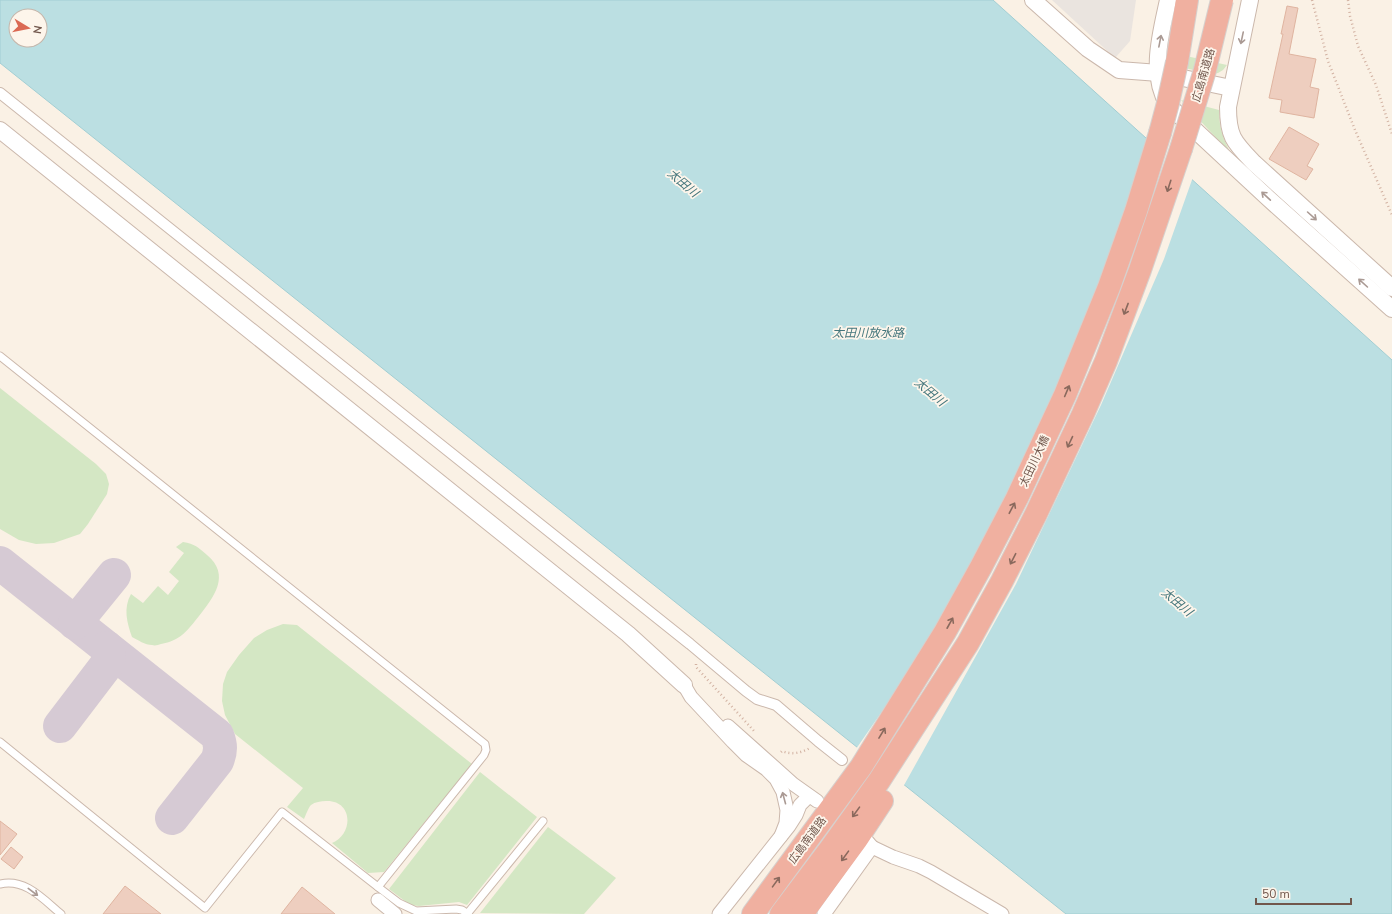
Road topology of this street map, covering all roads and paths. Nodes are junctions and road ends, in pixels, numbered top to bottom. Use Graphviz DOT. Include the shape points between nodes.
graph roads {
  1 [pos="1033,0"];
  2 [pos="1168,0"];
  3 [pos="1187,0"];
  4 [pos="1222,0"];
  5 [pos="1250,0"];
  6 [pos="1312,0"];
  7 [pos="1348,0"];
  8 [pos="1168,68"];
  9 [pos="1231,88"];
  10 [pos="0,93"];
  11 [pos="0,130"];
  12 [pos="1392,134"];
  13 [pos="1392,215"];
  14 [pos="1392,288"];
  15 [pos="1392,309"];
  16 [pos="0,356"];
  17 [pos="690,644"];
  18 [pos="684,685"];
  19 [pos="755,732"];
  20 [pos="0,742"];
  21 [pos="812,747"];
  22 [pos="781,752"];
  23 [pos="852,763"];
  24 [pos="885,785"];
  25 [pos="543,821"];
  26 [pos="782,836"];
  27 [pos="0,884"];
  28 [pos="378,887"];
  29 [pos="378,900"];
  30 [pos="205,908"];
  31 [pos="755,910"];
  32 [pos="61,914"];
  33 [pos="210,914"];
  34 [pos="395,914"];
  35 [pos="468,914"];
  36 [pos="719,914"];
  37 [pos="781,914"];
  38 [pos="802,914"];
  39 [pos="824,914"];
  40 [pos="1002,914"];
  1 -- 8 [label="street" via="1088,49 1119,70"];
  8 -- 2 [label="street, one-way" via="1158,51"];
  3 -- 8 [label="highway"];
  4 -- 24 [label="highway, 広島南道路, one-way, bridge" via="1205,70 1181,149 1138,277 1106,361 1029,528 968,643 932,719"];
  5 -- 9 [label="street, one-way"];
  6 -- 13 [label="path" via="1328,60"];
  7 -- 12 [label="path" via="1358,46 1376,85"];
  8 -- 9 [label="street"];
  15 -- 8 [label="street, one-way" via="1168,104 1163,96"];
  23 -- 8 [label="highway, 太田川大橋, one-way, bridge" via="945,632 1017,498 1065,395 1136,212 1168,103"];
  9 -- 14 [label="street, one-way" via="1228,124 1238,147"];
  10 -- 17 [label="street"];
  11 -- 18 [label="street" via="628,634"];
  16 -- 28 [label="lane" via="485,744 484,755"];
  17 -- 19 [label="path" via="696,667"];
  17 -- 23 [label="street" via="746,691 757,699 776,705 818,741"];
  26 -- 18 [label="street, one-way" via="787,810 783,792 776,779 733,742 691,697"];
  18 -- 26 [label="street" via="696,693 725,723 793,784 813,798 800,805 796,816"];
  20 -- 30 [label="lane"];
  21 -- 22 [label="path" via="795,753 782,750"];
  31 -- 23 [label="highway, 広島南道路, one-way"];
  24 -- 37 [label="highway, one-way" via="830,849"];
  24 -- 38 [label="highway, one-way" via="857,839"];
  25 -- 35 [label="lane"];
  26 -- 36 [label="street"];
  27 -- 32 [label="lane, one-way" via="11,882 29,888"];
  28 -- 30 [label="lane" via="282,812"];
  28 -- 35 [label="lane" via="399,903 416,911 456,910"];
  29 -- 34 [label="street"];
  30 -- 33 [label="lane"];
  39 -- 40 [label="street" via="869,843 893,858 931,872"];
}
